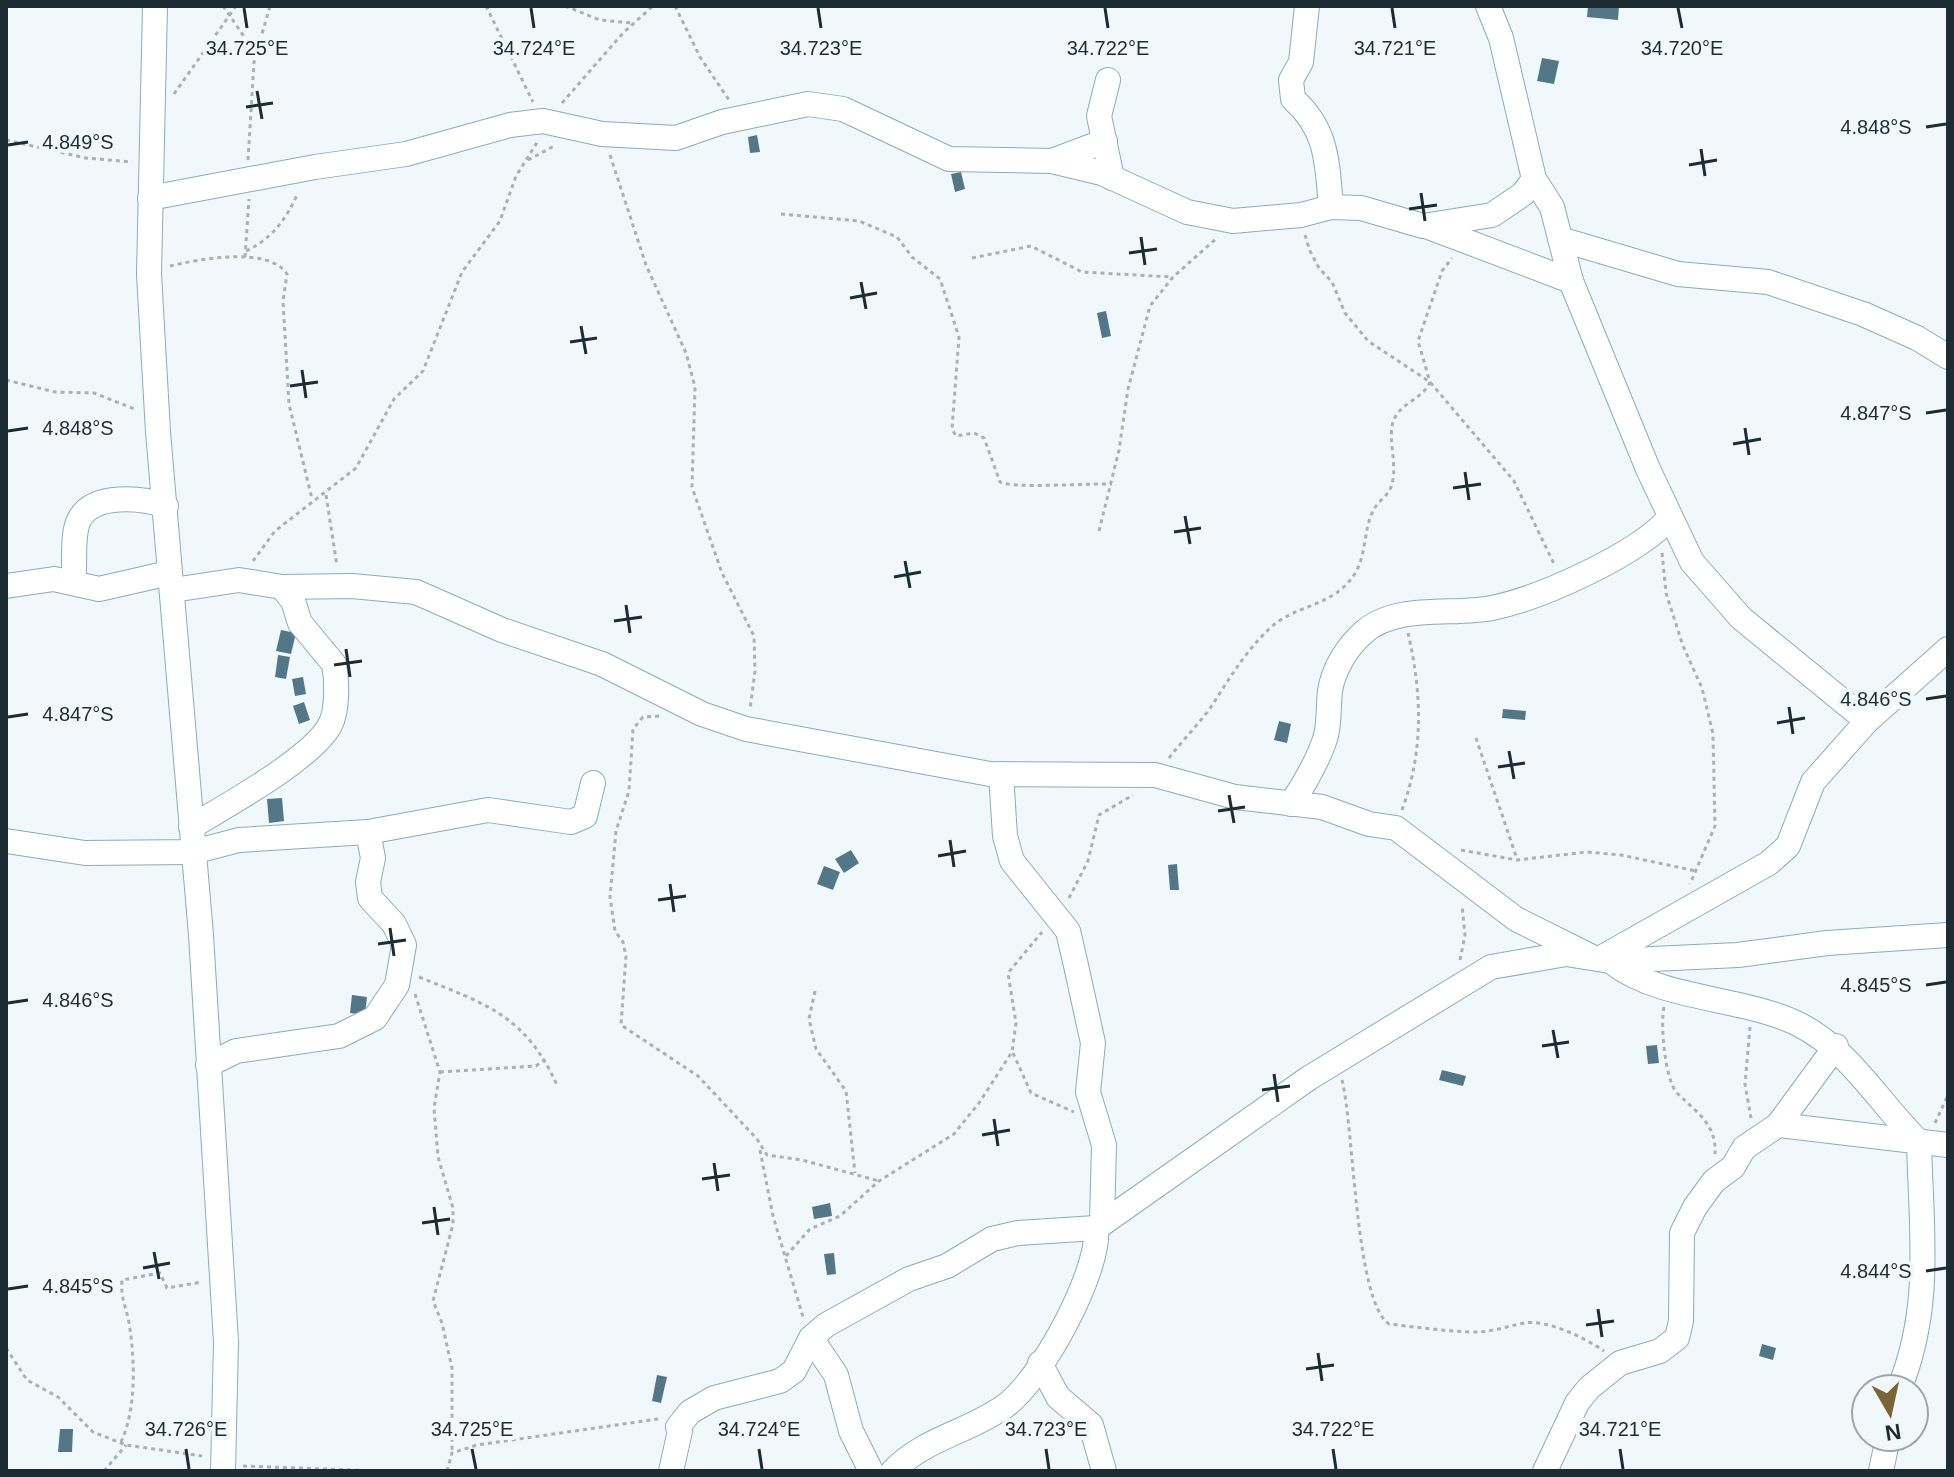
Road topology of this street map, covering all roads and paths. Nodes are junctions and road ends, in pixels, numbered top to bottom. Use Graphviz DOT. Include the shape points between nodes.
graph roads {
  1 [pos="155,6"];
  2 [pos="223,6"];
  3 [pos="236,6"];
  4 [pos="270,6"];
  5 [pos="486,6"];
  6 [pos="565,6"];
  7 [pos="653,6"];
  8 [pos="675,6"];
  9 [pos="1307,6"];
  10 [pos="1488,6"];
  11 [pos="228,16"];
  12 [pos="633,23"];
  13 [pos="254,62"];
  14 [pos="1108,80"];
  15 [pos="747,115"];
  16 [pos="151,121"];
  17 [pos="545,122"];
  18 [pos="602,134"];
  19 [pos="6,140"];
  20 [pos="1105,141"];
  21 [pos="1052,161"];
  22 [pos="315,167"];
  23 [pos="1112,178"];
  24 [pos="1534,179"];
  25 [pos="249,180"];
  26 [pos="150,187"];
  27 [pos="1331,207"];
  28 [pos="781,214"];
  29 [pos="1301,215"];
  30 [pos="1233,221"];
  31 [pos="1423,226"];
  32 [pos="1560,239"];
  33 [pos="1472,244"];
  34 [pos="246,251"];
  35 [pos="245,257"];
  36 [pos="972,258"];
  37 [pos="149,274"];
  38 [pos="1173,277"];
  39 [pos="1571,281"];
  40 [pos="1948,357"];
  41 [pos="6,380"];
  42 [pos="1430,382"];
  43 [pos="158,432"];
  44 [pos="1112,484"];
  45 [pos="326,493"];
  46 [pos="312,499"];
  47 [pos="166,506"];
  48 [pos="1665,523"];
  49 [pos="1099,531"];
  50 [pos="239,580"];
  51 [pos="73,582"];
  52 [pos="171,582"];
  53 [pos="1562,585"];
  54 [pos="6,586"];
  55 [pos="339,586"];
  56 [pos="282,587"];
  57 [pos="1404,616"];
  58 [pos="1948,649"];
  59 [pos="664,715"];
  60 [pos="1867,721"];
  61 [pos="746,729"];
  62 [pos="1476,738"];
  63 [pos="1001,774"];
  64 [pos="1155,775"];
  65 [pos="593,783"];
  66 [pos="1291,804"];
  67 [pos="191,827"];
  68 [pos="1396,828"];
  69 [pos="368,832"];
  70 [pos="6,841"];
  71 [pos="1456,849"];
  72 [pos="193,852"];
  73 [pos="1517,860"];
  74 [pos="1696,871"];
  75 [pos="1686,891"];
  76 [pos="1461,902"];
  77 [pos="1057,916"];
  78 [pos="1948,935"];
  79 [pos="1600,959"];
  80 [pos="402,968"];
  81 [pos="815,991"];
  82 [pos="1679,991"];
  83 [pos="1446,993"];
  84 [pos="1750,1007"];
  85 [pos="1836,1046"];
  86 [pos="1012,1052"];
  87 [pos="545,1059"];
  88 [pos="1339,1059"];
  89 [pos="208,1065"];
  90 [pos="440,1072"];
  91 [pos="557,1085"];
  92 [pos="1948,1095"];
  93 [pos="1778,1125"];
  94 [pos="1100,1130"];
  95 [pos="757,1139"];
  96 [pos="1931,1144"];
  97 [pos="1744,1148"];
  98 [pos="855,1173"];
  99 [pos="879,1181"];
  100 [pos="1714,1181"];
  101 [pos="1096,1228"];
  102 [pos="786,1256"];
  103 [pos="222,1282"];
  104 [pos="811,1338"];
  105 [pos="6,1348"];
  106 [pos="1040,1363"];
  107 [pos="1620,1363"];
  108 [pos="1906,1373"];
  109 [pos="678,1427"];
  110 [pos="124,1444"];
  111 [pos="452,1453"];
  112 [pos="222,1468"];
  113 [pos="104,1471"];
  114 [pos="378,1471"];
  115 [pos="447,1471"];
  116 [pos="671,1471"];
  117 [pos="871,1471"];
  118 [pos="893,1471"];
  119 [pos="1104,1471"];
  120 [pos="1545,1471"];
  1 -- 16 [label="street"];
  2 -- 11 [label="path"];
  3 -- 11 [label="path"];
  4 -- 13 [label="path"];
  5 -- 17 [label="path" via="526,94"];
  6 -- 12 [label="path" via="600,20"];
  7 -- 12 [label="path"];
  8 -- 15 [label="path" via="700,57 731,102"];
  9 -- 27 [label="street" via="1301,62 1291,82 1293,99 1307,108 1322,137"];
  10 -- 24 [label="street" via="1501,38"];
  11 -- 13 [label="path" via="250,45"];
  11 -- 16 [label="path"];
  12 -- 17 [label="path"];
  13 -- 25 [label="path"];
  14 -- 20 [label="street" via="1099,116"];
  15 -- 18 [label="street" via="676,138"];
  15 -- 21 [label="street" via="827,104 949,159"];
  16 -- 26 [label="street"];
  17 -- 18 [label="street"];
  17 -- 22 [label="street" via="510,125 406,154"];
  17 -- 45 [label="path" via="516,176 500,221 457,282 423,371 394,399 356,468"];
  18 -- 61 [label="path" via="695,387 694,497 722,573 754,636"];
  19 -- 26 [label="path" via="134,163"];
  20 -- 21 [label="street"];
  20 -- 23 [label="street"];
  21 -- 23 [label="street"];
  22 -- 25 [label="street"];
  22 -- 34 [label="path" via="283,223"];
  23 -- 30 [label="street" via="1187,212"];
  24 -- 31 [label="street" via="1523,194 1492,215"];
  24 -- 32 [label="street" via="1552,207"];
  25 -- 26 [label="street"];
  25 -- 34 [label="path"];
  26 -- 37 [label="street"];
  27 -- 29 [label="street"];
  27 -- 31 [label="street" via="1361,208"];
  28 -- 44 [label="path" via="859,221 897,237 940,279 959,337 952,429 956,436 974,433 984,438 1000,482 1013,487"];
  29 -- 30 [label="street"];
  29 -- 42 [label="path" via="1310,251 1345,313 1368,341"];
  30 -- 38 [label="path"];
  31 -- 33 [label="street"];
  32 -- 39 [label="street"];
  32 -- 40 [label="street" via="1678,274 1768,282 1863,314"];
  33 -- 39 [label="street"];
  33 -- 42 [label="path" via="1447,261 1422,326 1418,341"];
  34 -- 35 [label="path"];
  35 -- 37 [label="path" via="174,265"];
  35 -- 46 [label="path" via="281,265 287,274 283,323 289,404"];
  36 -- 38 [label="path" via="1031,246 1082,272"];
  37 -- 43 [label="street"];
  38 -- 44 [label="path" via="1150,306 1128,389"];
  39 -- 48 [label="street"];
  41 -- 43 [label="path" via="39,390 119,400 147,415"];
  42 -- 53 [label="path" via="1514,481"];
  42 -- 64 [label="path" via="1404,404 1392,424 1391,487 1372,513 1365,552 1354,575 1338,594 1270,627"];
  43 -- 47 [label="street"];
  44 -- 49 [label="path"];
  45 -- 46 [label="path"];
  45 -- 55 [label="path"];
  46 -- 50 [label="path" via="317,499 275,531"];
  47 -- 51 [label="street" via="146,499 88,508 77,529"];
  47 -- 52 [label="street"];
  48 -- 53 [label="street"];
  48 -- 60 [label="street" via="1741,618"];
  48 -- 74 [label="path" via="1666,593 1702,688 1713,734 1715,826"];
  50 -- 52 [label="street"];
  50 -- 56 [label="street"];
  51 -- 52 [label="street" via="99,589"];
  51 -- 54 [label="street" via="54,579"];
  52 -- 67 [label="street"];
  53 -- 57 [label="street" via="1489,609"];
  55 -- 56 [label="street"];
  55 -- 61 [label="street" via="416,592 502,630 602,664 702,714"];
  56 -- 67 [label="street" via="300,623 334,664 332,720 323,736 293,760"];
  57 -- 66 [label="street" via="1372,625 1342,658 1330,688 1326,736 1312,773"];
  57 -- 68 [label="path" via="1416,668 1420,728 1415,773"];
  58 -- 60 [label="street"];
  59 -- 95 [label="path" via="643,717 633,729 629,791 616,831 610,897 615,931 626,956 621,1025 698,1076"];
  60 -- 79 [label="street" via="1813,782 1788,846 1745,878"];
  61 -- 63 [label="street"];
  62 -- 73 [label="path"];
  63 -- 64 [label="street"];
  63 -- 77 [label="street" via="1012,861"];
  64 -- 66 [label="street" via="1235,797"];
  64 -- 77 [label="path" via="1146,787 1099,815 1088,861"];
  65 -- 69 [label="street" via="585,816 571,822 488,810"];
  66 -- 68 [label="street"];
  67 -- 72 [label="street"];
  68 -- 79 [label="street" via="1516,919"];
  69 -- 72 [label="street" via="239,840"];
  69 -- 80 [label="street" via="373,858 370,898 401,936"];
  70 -- 72 [label="street" via="85,853"];
  71 -- 73 [label="path"];
  72 -- 89 [label="street"];
  73 -- 74 [label="path" via="1587,852"];
  74 -- 75 [label="path"];
  76 -- 83 [label="path" via="1465,935"];
  77 -- 86 [label="path" via="1008,973 1016,1023"];
  77 -- 94 [label="street" via="1068,931 1093,1043 1088,1092"];
  78 -- 79 [label="street" via="1738,955"];
  79 -- 82 [label="street"];
  79 -- 83 [label="street" via="1566,954 1491,967"];
  80 -- 87 [label="path" via="504,1014"];
  80 -- 89 [label="street" via="375,1018 358,1030 303,1044 236,1051"];
  80 -- 90 [label="path"];
  81 -- 98 [label="path" via="809,1019 816,1049 846,1091"];
  82 -- 84 [label="street"];
  82 -- 100 [label="path" via="1668,998 1663,1014 1666,1065 1676,1092 1708,1123 1716,1144"];
  83 -- 88 [label="street"];
  84 -- 85 [label="street" via="1797,1023"];
  84 -- 97 [label="path" via="1745,1084 1752,1126"];
  85 -- 93 [label="street"];
  85 -- 96 [label="street" via="1873,1094"];
  86 -- 94 [label="path" via="1031,1093 1075,1112"];
  86 -- 99 [label="path" via="961,1126"];
  87 -- 90 [label="path" via="536,1066"];
  87 -- 91 [label="path"];
  88 -- 101 [label="street"];
  88 -- 107 [label="path" via="1366,1273 1382,1320 1467,1332 1539,1324 1598,1347"];
  89 -- 103 [label="street"];
  90 -- 111 [label="path" via="434,1108 438,1157 453,1224 433,1301 452,1368"];
  92 -- 96 [label="path"];
  93 -- 96 [label="street"];
  93 -- 97 [label="street"];
  94 -- 101 [label="street" via="1104,1173 1102,1221"];
  95 -- 98 [label="path" via="775,1159"];
  95 -- 102 [label="path"];
  96 -- 108 [label="street" via="1923,1282 1915,1350"];
  97 -- 100 [label="street" via="1733,1167"];
  98 -- 99 [label="path"];
  99 -- 102 [label="path" via="840,1216 810,1229"];
  100 -- 107 [label="street" via="1682,1233 1677,1338 1660,1351"];
  101 -- 104 [label="street" via="992,1239 844,1314"];
  101 -- 106 [label="street" via="1098,1243 1084,1282 1062,1331"];
  102 -- 104 [label="path"];
  103 -- 110 [label="path" via="167,1288 160,1273 122,1280 121,1300 130,1327 131,1400"];
  103 -- 112 [label="street"];
  104 -- 109 [label="street" via="790,1375 714,1398 690,1412"];
  104 -- 117 [label="street" via="836,1375 851,1431"];
  105 -- 110 [label="path" via="27,1380 58,1397 93,1432"];
  106 -- 118 [label="street" via="1005,1406 929,1443"];
  106 -- 119 [label="street" via="1058,1397 1091,1425"];
  107 -- 120 [label="street" via="1577,1403"];
  109 -- 111 [label="path" via="664,1419 623,1423"];
  109 -- 116 [label="street"];
  110 -- 112 [label="path" via="210,1457"];
  110 -- 113 [label="path"];
  111 -- 115 [label="path"];
  112 -- 114 [label="path"];
}
